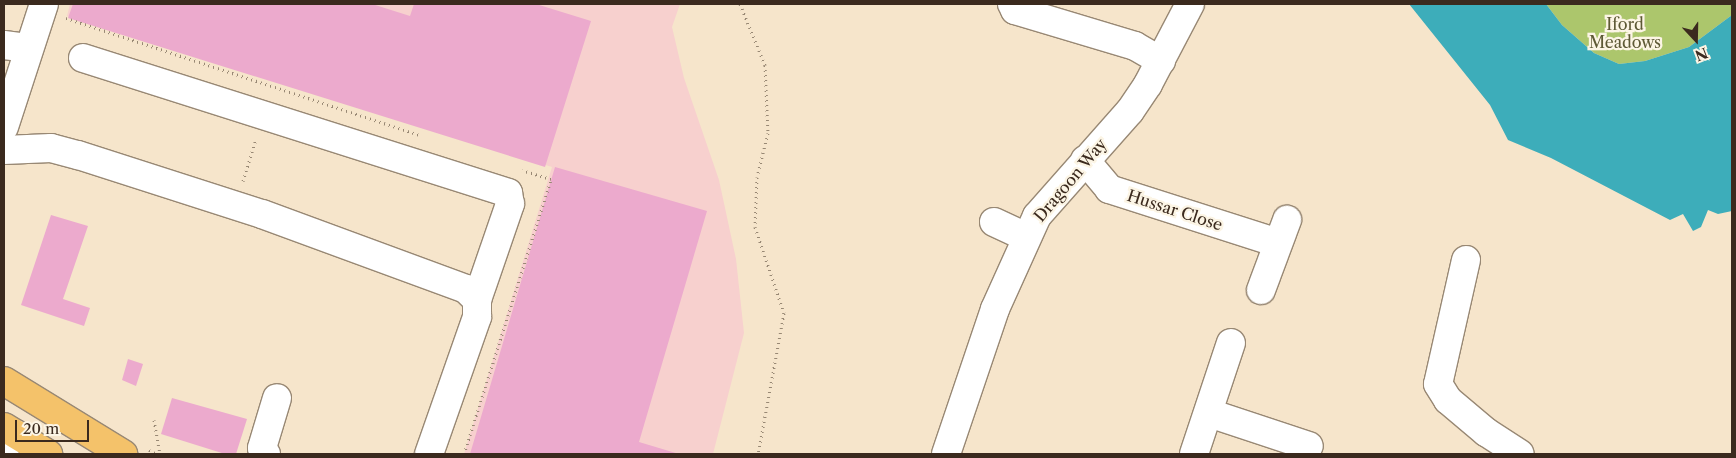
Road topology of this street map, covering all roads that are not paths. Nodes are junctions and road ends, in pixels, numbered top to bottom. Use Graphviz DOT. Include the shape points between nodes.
graph roads {
  1 [pos="44,4"];
  2 [pos="1012,4"];
  3 [pos="1190,4"];
  4 [pos="16,46"];
  5 [pos="83,58"];
  6 [pos="1161,61"];
  7 [pos="4,127"];
  8 [pos="4,150"];
  9 [pos="1085,160"];
  10 [pos="994,222"];
  11 [pos="1026,237"];
  12 [pos="1466,260"];
  13 [pos="1261,290"];
  14 [pos="472,294"];
  15 [pos="1231,343"];
  16 [pos="4,380"];
  17 [pos="277,398"];
  18 [pos="1209,413"];
  19 [pos="7,436"];
  20 [pos="1309,446"];
  21 [pos="949,453"];
  22 [pos="48,454"];
  23 [pos="123,454"];
  24 [pos="266,454"];
  25 [pos="429,454"];
  26 [pos="1194,454"];
  27 [pos="1520,454"];
  1 -- 4 [label="street"];
  2 -- 6 [label="street" via="1015,10 1135,46"];
  3 -- 6 [label="street, Dragoon Way"];
  4 -- 7 [label="street"];
  5 -- 14 [label="street" via="508,193 510,204"];
  6 -- 9 [label="street, Dragoon Way" via="1130,110"];
  8 -- 14 [label="street" via="51,148 235,205"];
  9 -- 11 [label="street, Dragoon Way" via="1037,216"];
  9 -- 13 [label="street, Hussar Close" via="1110,189 1282,232"];
  10 -- 11 [label="street"];
  11 -- 21 [label="street, Dragoon Way" via="995,309"];
  12 -- 27 [label="street" via="1438,384 1448,400 1486,432"];
  14 -- 25 [label="street" via="476,317"];
  15 -- 18 [label="street"];
  16 -- 23 [label="main road"];
  17 -- 24 [label="street" via="262,448"];
  18 -- 20 [label="street"];
  18 -- 26 [label="street"];
  19 -- 22 [label="main road"];
}
